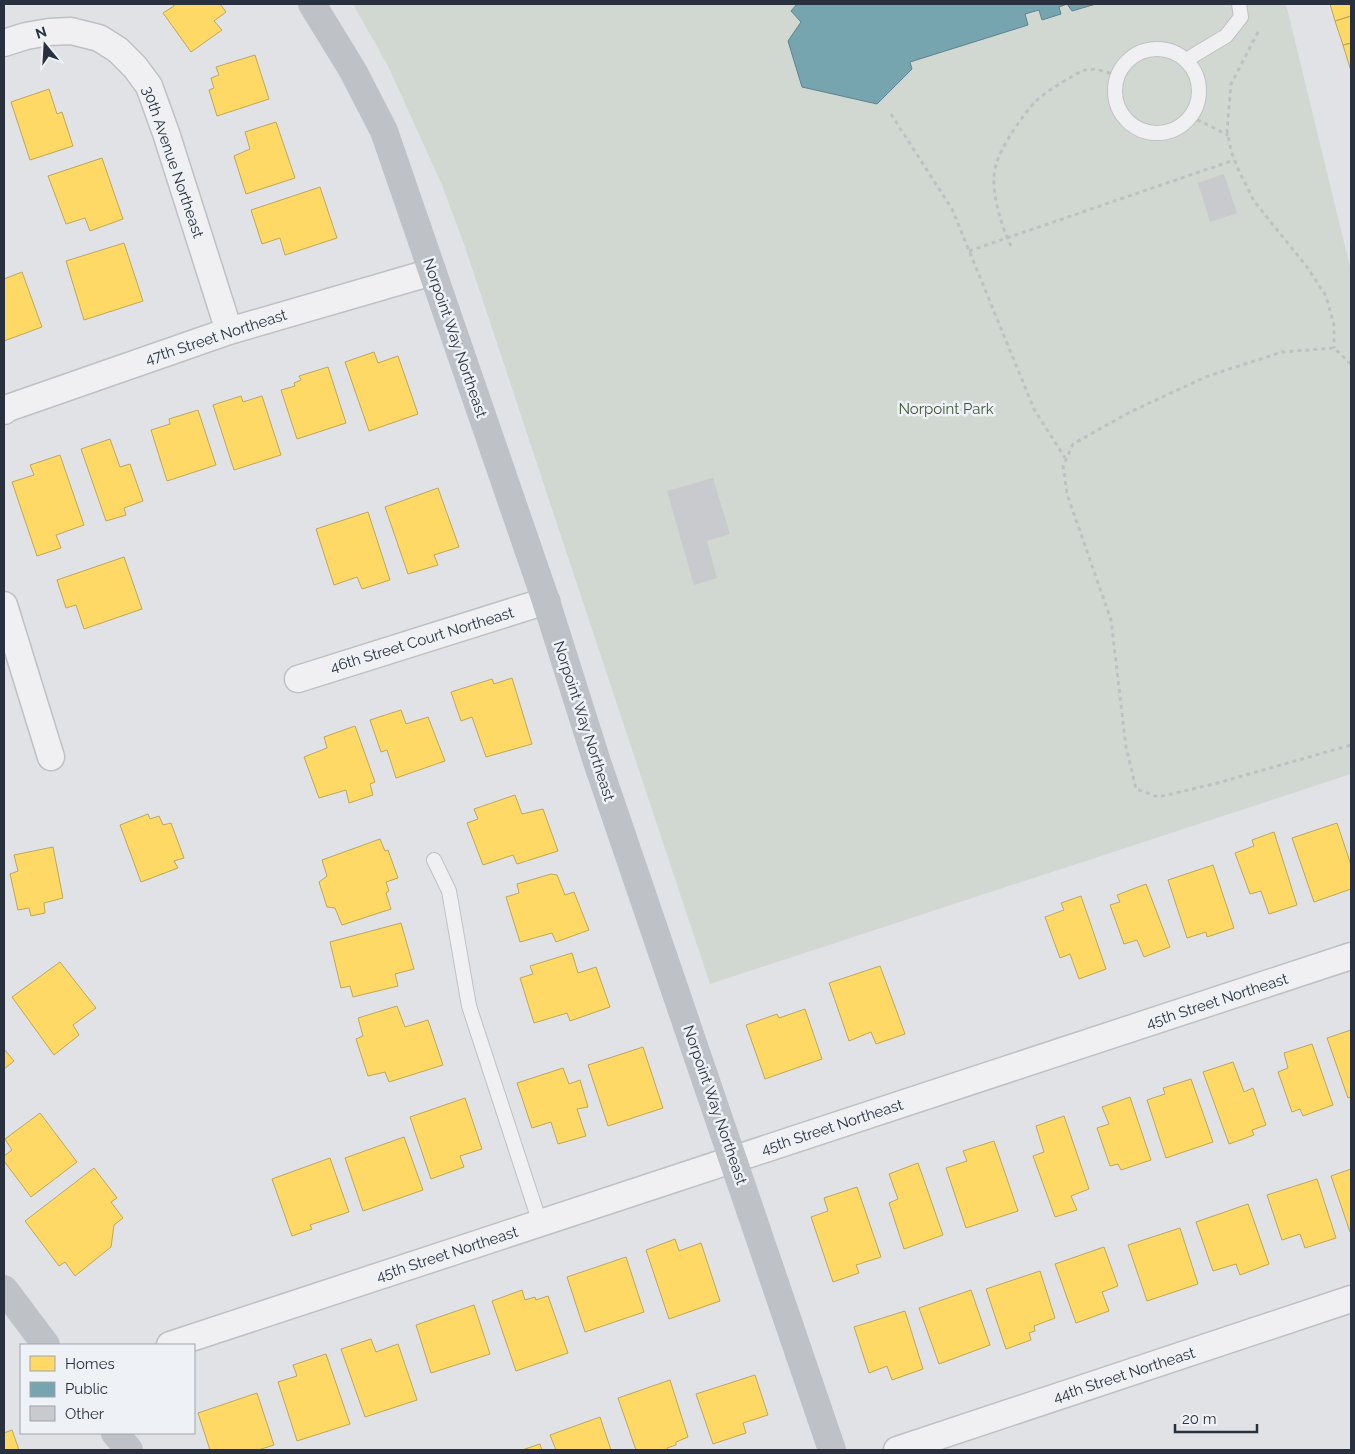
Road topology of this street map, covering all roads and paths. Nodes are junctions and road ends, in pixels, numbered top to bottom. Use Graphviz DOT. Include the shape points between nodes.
graph roads {
  1 [pos="312,4"];
  2 [pos="1239,4"];
  3 [pos="1260,28"];
  4 [pos="4,43"];
  5 [pos="1186,60"];
  6 [pos="1118,76"];
  7 [pos="891,114"];
  8 [pos="1190,116"];
  9 [pos="1228,135"];
  10 [pos="1234,160"];
  11 [pos="1007,238"];
  12 [pos="1012,246"];
  13 [pos="969,251"];
  14 [pos="432,272"];
  15 [pos="229,331"];
  16 [pos="1334,348"];
  17 [pos="1351,364"];
  18 [pos="4,411"];
  19 [pos="1066,459"];
  20 [pos="546,601"];
  21 [pos="4,605"];
  22 [pos="298,679"];
  23 [pos="1351,745"];
  24 [pos="51,758"];
  25 [pos="434,860"];
  26 [pos="1351,956"];
  27 [pos="733,1159"];
  28 [pos="540,1223"];
  29 [pos="4,1289"];
  30 [pos="1351,1299"];
  31 [pos="45,1344"];
  32 [pos="173,1344"];
  33 [pos="115,1434"];
  34 [pos="128,1450"];
  35 [pos="832,1450"];
  36 [pos="897,1450"];
  1 -- 14 [label="street, Norpoint Way Northeast" via="354,71 384,130"];
  2 -- 5 [label="lane" via="1241,17 1226,36"];
  3 -- 9 [label="path" via="1230,84"];
  4 -- 15 [label="street, 30th Avenue Northeast" via="26,36 72,31 99,38 118,50 135,67 149,86 166,133"];
  5 -- 6 [label="lane" via="1161,48 1148,50 1135,55"];
  5 -- 8 [label="lane" via="1199,84 1199,98"];
  6 -- 8 [label="lane" via="1117,103 1134,125 1146,131 1160,132 1174,129"];
  6 -- 11 [label="path" via="1086,70 1037,100 1013,131 996,165 994,192"];
  7 -- 13 [label="path" via="952,209"];
  8 -- 9 [label="path"];
  9 -- 10 [label="path"];
  10 -- 11 [label="path"];
  10 -- 16 [label="path" via="1254,201 1326,296 1334,325"];
  11 -- 12 [label="path"];
  11 -- 13 [label="path"];
  13 -- 19 [label="path" via="1034,409"];
  14 -- 15 [label="street, 47th Street Northeast"];
  14 -- 20 [label="street, Norpoint Way Northeast"];
  15 -- 18 [label="street, 47th Street Northeast"];
  16 -- 17 [label="path"];
  16 -- 19 [label="path" via="1282,352 1208,376 1132,410 1073,444"];
  19 -- 23 [label="path" via="1063,466 1067,494 1111,620 1126,747 1136,790 1158,796 1214,784"];
  20 -- 22 [label="street, 46th Street Court Northeast"];
  20 -- 27 [label="street, Norpoint Way Northeast" via="597,762"];
  21 -- 24 [label="street"];
  25 -- 28 [label="lane" via="449,891 469,1006"];
  26 -- 27 [label="street, 45th Street Northeast"];
  27 -- 28 [label="street, 45th Street Northeast"];
  27 -- 35 [label="street, Norpoint Way Northeast"];
  28 -- 32 [label="street, 45th Street Northeast"];
  29 -- 31 [label="street"];
  30 -- 36 [label="street, 44th Street Northeast"];
  33 -- 34 [label="street"];
}
